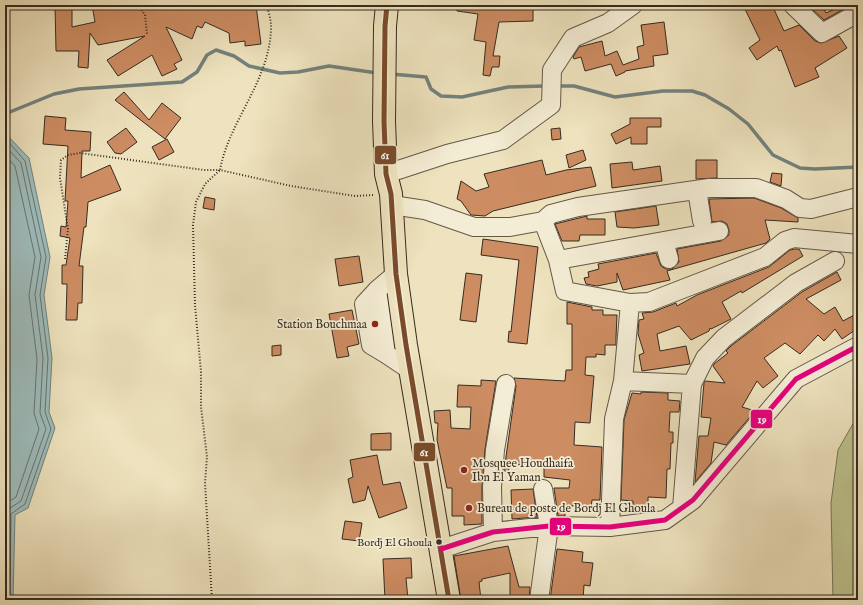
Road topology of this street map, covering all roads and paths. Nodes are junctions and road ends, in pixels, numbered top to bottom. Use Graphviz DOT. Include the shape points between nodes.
graph roads {
  1 [pos="138,5"];
  2 [pos="267,5"];
  3 [pos="387,5"];
  4 [pos="633,5"];
  5 [pos="793,5"];
  6 [pos="858,13"];
  7 [pos="147,34"];
  8 [pos="220,170"];
  9 [pos="697,190"];
  10 [pos="390,191"];
  11 [pos="858,197"];
  12 [pos="702,220"];
  13 [pos="543,221"];
  14 [pos="719,231"];
  15 [pos="664,241"];
  16 [pos="858,244"];
  17 [pos="65,259"];
  18 [pos="669,259"];
  19 [pos="558,260"];
  20 [pos="835,261"];
  21 [pos="396,274"];
  22 [pos="630,303"];
  23 [pos="858,346"];
  24 [pos="410,370"];
  25 [pos="623,381"];
  26 [pos="506,384"];
  27 [pos="692,384"];
  28 [pos="543,489"];
  29 [pos="682,508"];
  30 [pos="549,526"];
  31 [pos="610,527"];
  32 [pos="493,532"];
  33 [pos="441,549"];
  34 [pos="212,600"];
  35 [pos="449,600"];
  36 [pos="539,600"];
  1 -- 7 [label="path" via="145,15"];
  2 -- 8 [label="path" via="271,26 261,77 224,151"];
  3 -- 10 [label="main road" via="384,121"];
  4 -- 10 [label="street" via="608,23 573,38 552,70 551,105 503,140 447,154"];
  5 -- 6 [label="street" via="822,33"];
  8 -- 10 [label="path" via="291,186 355,196"];
  8 -- 17 [label="path" via="80,153 61,160 60,178 68,229"];
  8 -- 34 [label="path" via="205,184 196,202 193,225 201,407 207,457 205,483"];
  9 -- 11 [label="street" via="756,188 786,199 800,208 811,209"];
  9 -- 12 [label="street"];
  9 -- 13 [label="street" via="578,207 550,214"];
  10 -- 13 [label="street" via="425,210 474,227 510,227"];
  10 -- 21 [label="main road"];
  13 -- 19 [label="street"];
  14 -- 15 [label="street"];
  15 -- 18 [label="street"];
  15 -- 19 [label="street"];
  16 -- 22 [label="street" via="794,238 785,241 765,257 678,292 649,302"];
  19 -- 22 [label="street" via="565,291"];
  20 -- 27 [label="street" via="796,283 724,338 705,358"];
  21 -- 24 [label="main road"];
  21 -- 24 [label="street" via="377,290 386,354"];
  22 -- 25 [label="street"];
  23 -- 29 [label="street" via="796,379 693,500"];
  24 -- 33 [label="main road"];
  25 -- 27 [label="street"];
  25 -- 31 [label="street" via="614,419"];
  26 -- 32 [label="street" via="495,450 492,487"];
  27 -- 29 [label="street"];
  28 -- 30 [label="street"];
  29 -- 31 [label="street" via="665,520"];
  30 -- 31 [label="street"];
  30 -- 32 [label="street"];
  30 -- 36 [label="street"];
  32 -- 33 [label="street"];
  33 -- 35 [label="main road"];
}
